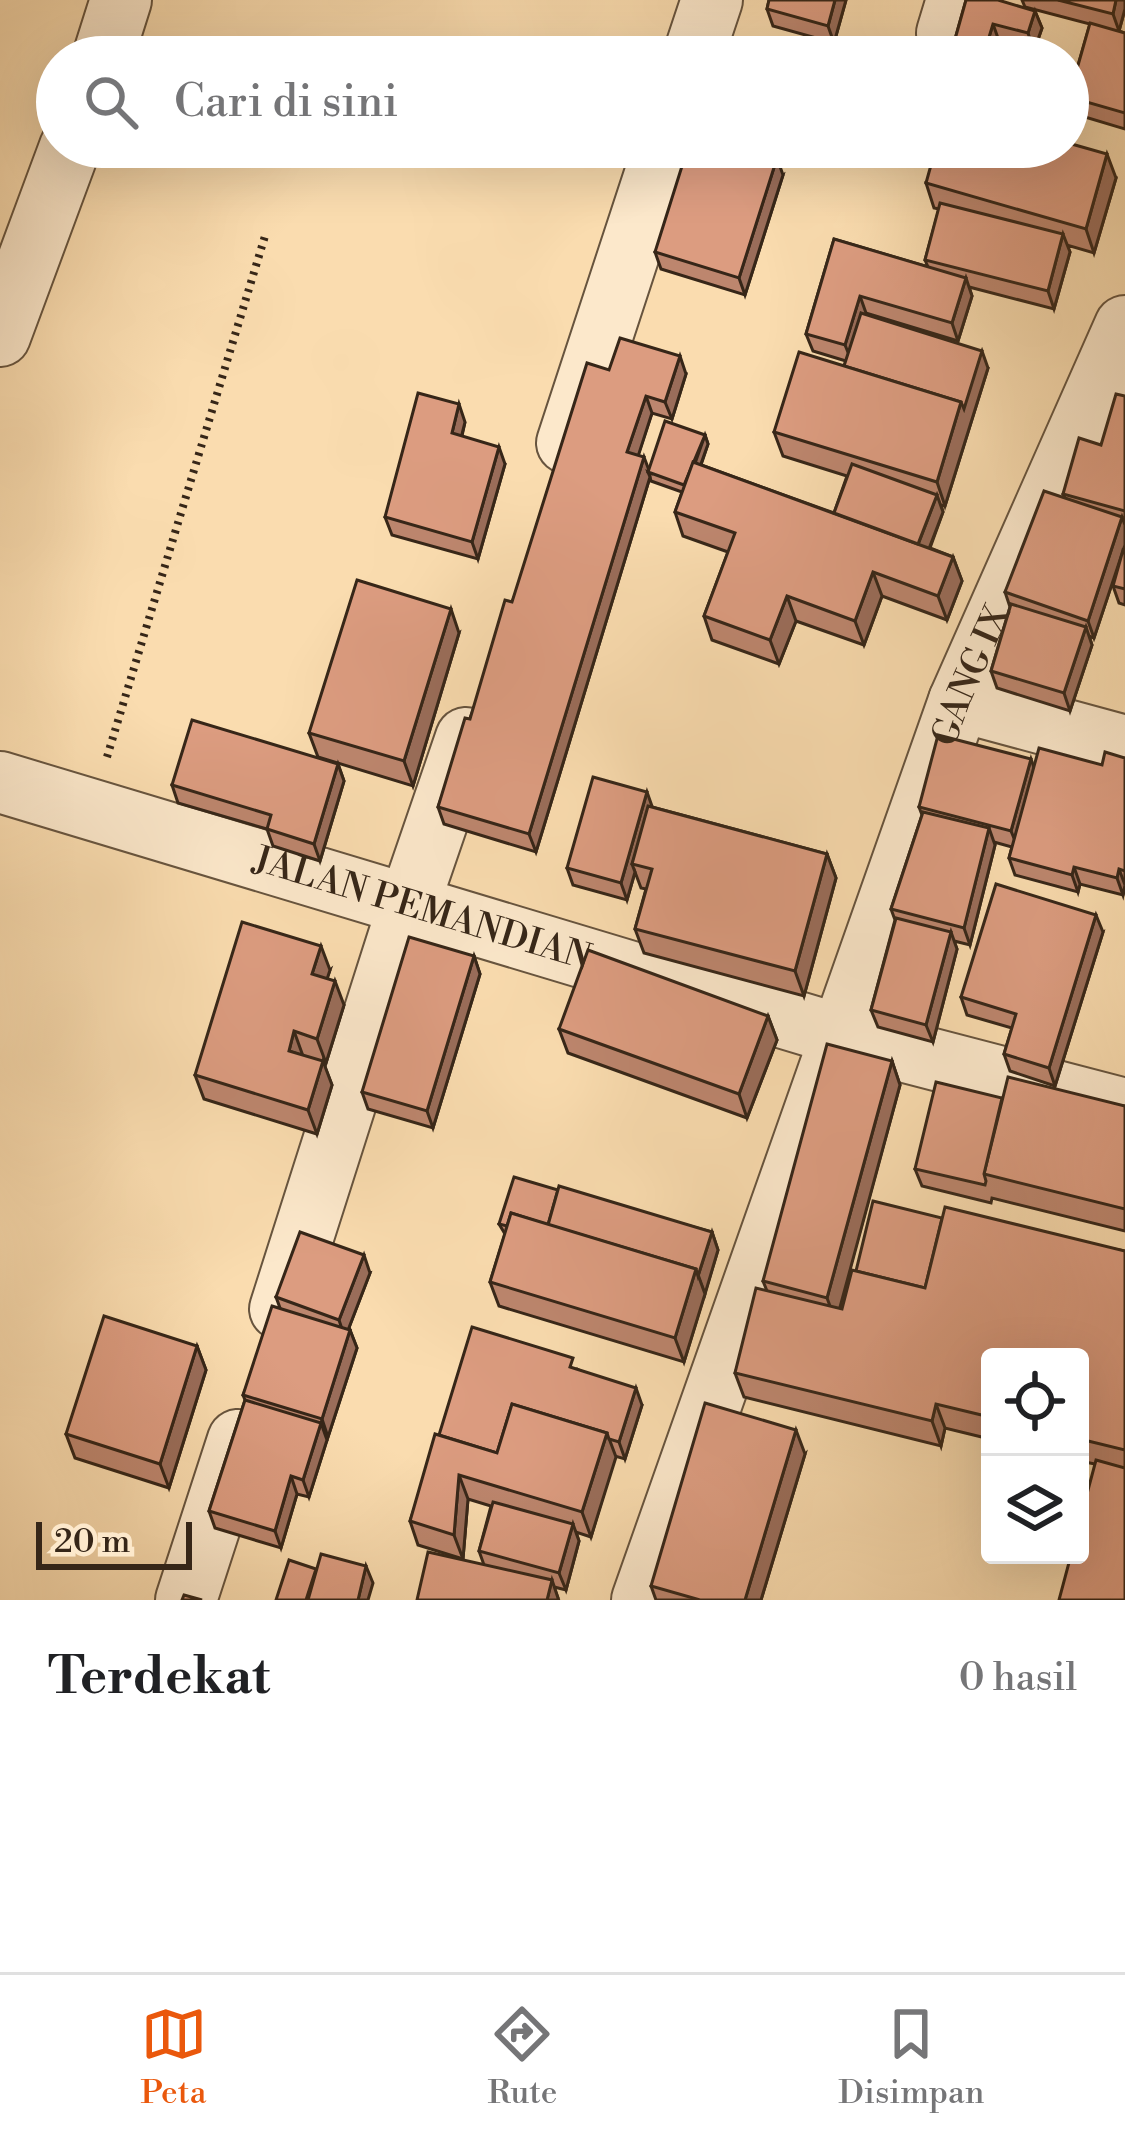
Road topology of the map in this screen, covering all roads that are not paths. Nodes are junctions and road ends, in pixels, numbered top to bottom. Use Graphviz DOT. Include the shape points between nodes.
graph roads {
  1 [pos="121,0"];
  2 [pos="712,0"];
  3 [pos="110,36"];
  4 [pos="701,36"];
  5 [pos="62,168"];
  6 [pos="657,168"];
  7 [pos="1125,326"];
  8 [pos="0,336"];
  9 [pos="1109,398"];
  10 [pos="553,485"];
  11 [pos="484,686"];
  12 [pos="959,701"];
  13 [pos="1125,746"];
  14 [pos="0,782"];
  15 [pos="408,907"];
  16 [pos="844,1036"];
  17 [pos="1125,1109"];
  18 [pos="186,1600"];
  19 [pos="642,1600"];
  1 -- 3 [label="street"];
  2 -- 4 [label="street"];
  5 -- 8 [label="street"];
  6 -- 10 [label="street"];
  7 -- 9 [label="street, GANG IX"];
  9 -- 12 [label="street, GANG IX"];
  11 -- 15 [label="street"];
  12 -- 13 [label="street"];
  12 -- 16 [label="street, GANG IX"];
  14 -- 15 [label="street, JALAN PEMANDIAN"];
  15 -- 16 [label="street, JALAN PEMANDIAN"];
  15 -- 18 [label="street"];
  16 -- 17 [label="street, JALAN PEMANDIAN"];
  16 -- 19 [label="street, GANG IX"];
}
